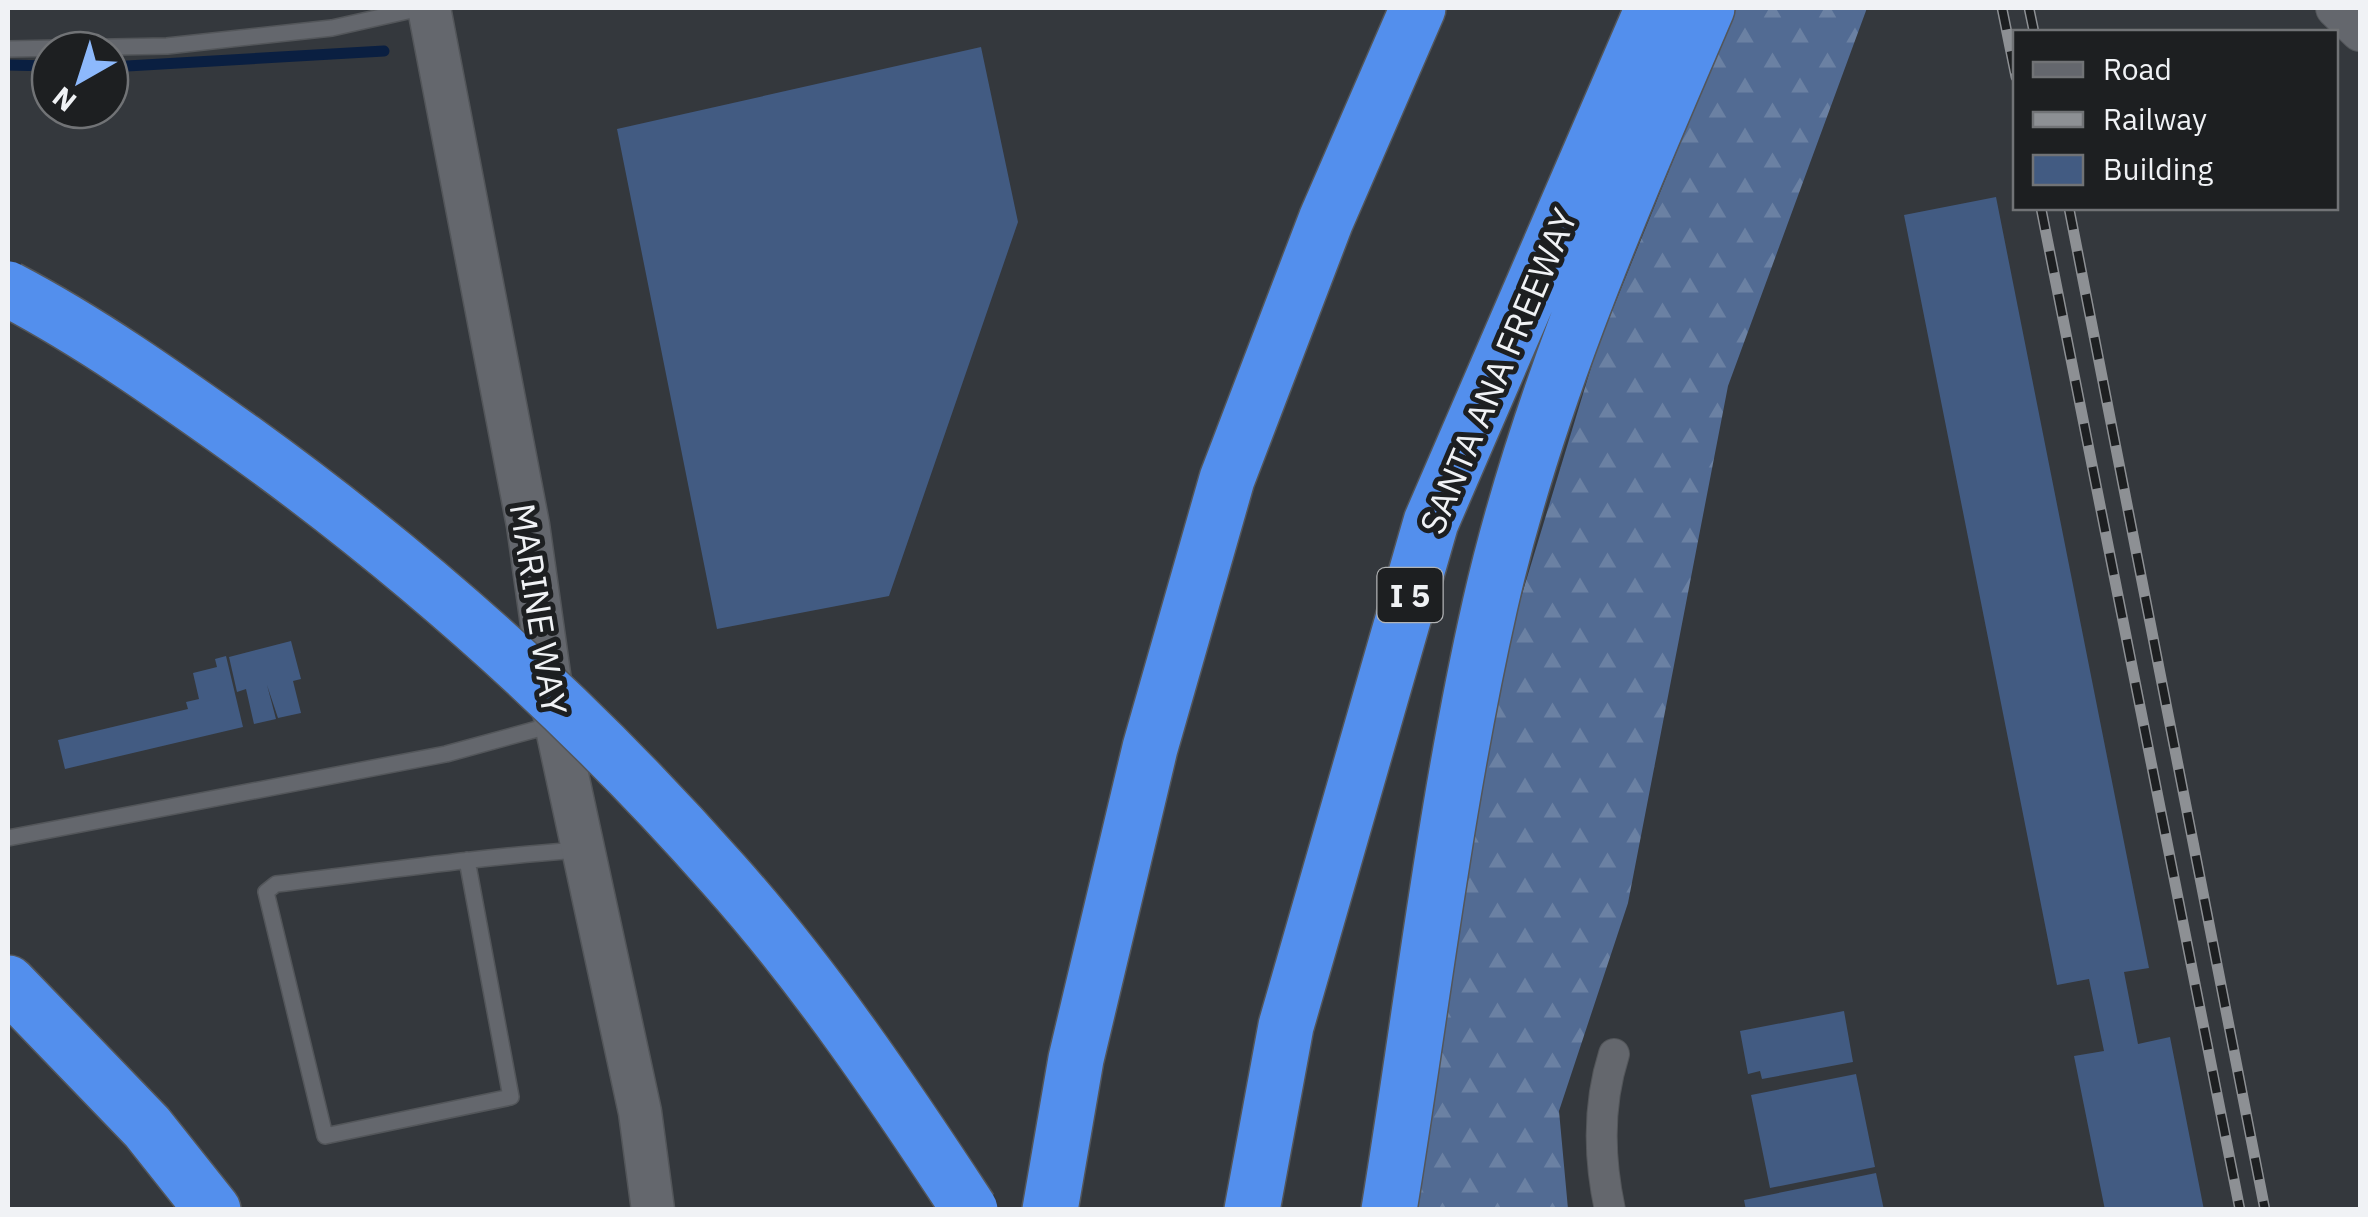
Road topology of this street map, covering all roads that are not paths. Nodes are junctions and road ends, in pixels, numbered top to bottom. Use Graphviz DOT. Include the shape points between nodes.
graph roads {
  1 [pos="421,8"];
  2 [pos="429,8"];
  3 [pos="1418,8"];
  4 [pos="1652,8"];
  5 [pos="1706,8"];
  6 [pos="2336,8"];
  7 [pos="2360,32"];
  8 [pos="8,48"];
  9 [pos="8,288"];
  10 [pos="556,724"];
  11 [pos="8,838"];
  12 [pos="583,850"];
  13 [pos="467,860"];
  14 [pos="8,983"];
  15 [pos="1614,1054"];
  16 [pos="213,1210"];
  17 [pos="653,1210"];
  18 [pos="970,1210"];
  19 [pos="1050,1210"];
  20 [pos="1252,1210"];
  21 [pos="1389,1210"];
  22 [pos="1610,1210"];
  1 -- 8 [label="lane" via="332,28 167,46"];
  2 -- 10 [label="main road, MARINE WAY" via="528,525"];
  3 -- 19 [label="highway" via="1326,220 1227,479 1150,748 1076,1059"];
  4 -- 20 [label="highway, SANTA ANA FREEWAY / I 5" via="1431,522 1286,1026"];
  5 -- 21 [label="highway" via="1610,234 1522,484 1494,588 1458,771"];
  6 -- 7 [label="street"];
  9 -- 18 [label="highway, bridge" via="144,370 324,499 493,642 603,747 725,876 827,1002"];
  10 -- 11 [label="lane" via="446,754"];
  10 -- 12 [label="main road, MARINE WAY"];
  12 -- 13 [label="lane"];
  12 -- 17 [label="main road, MARINE WAY" via="640,1112"];
  13 -- 13 [label="lane" via="276,884 266,892 325,1136 511,1097"];
  14 -- 16 [label="highway" via="147,1127"];
  15 -- 22 [label="street" via="1604,1086 1603,1176"];
}
